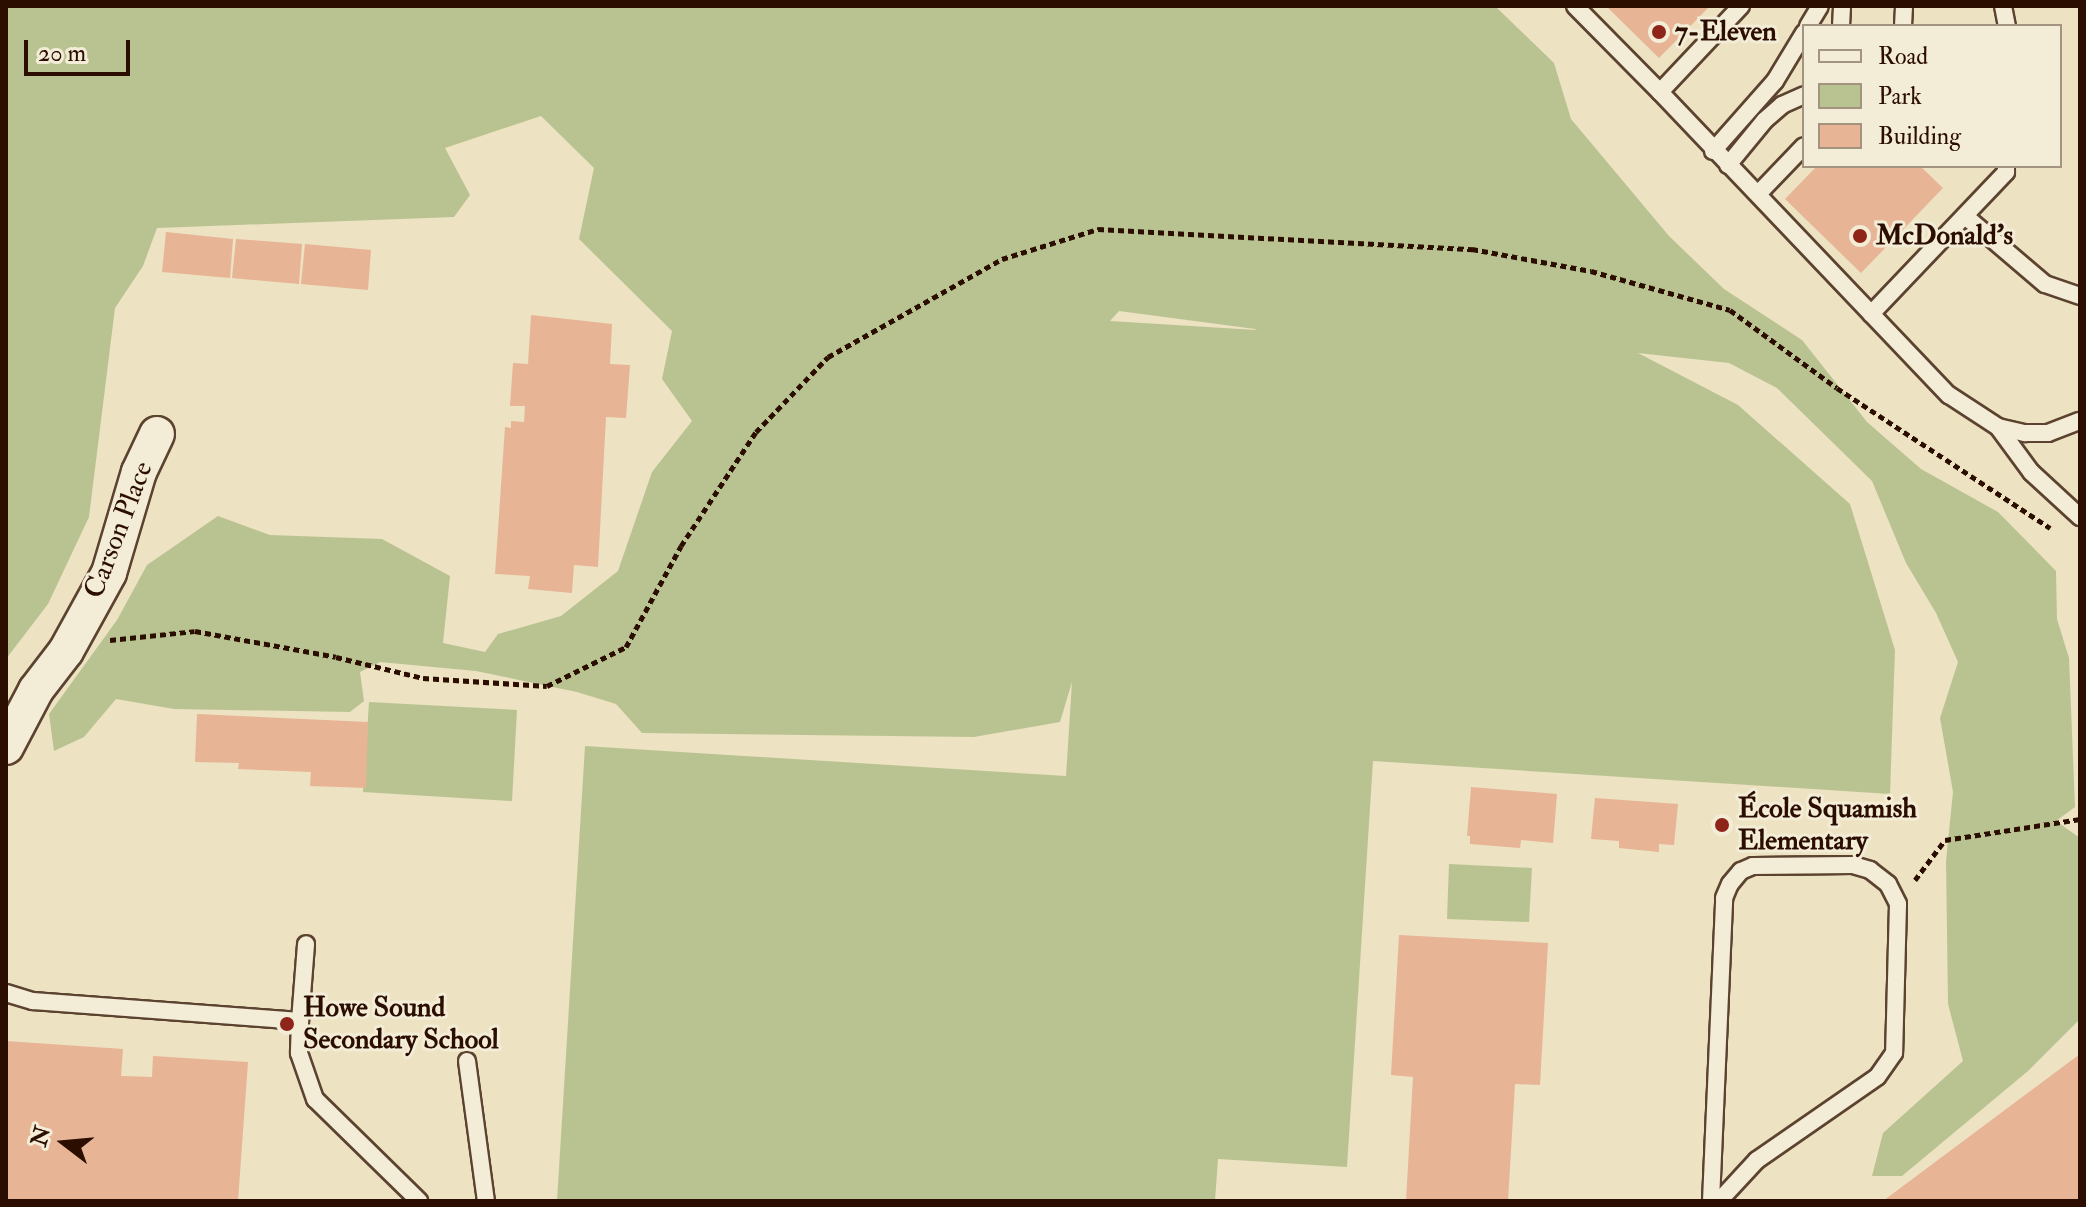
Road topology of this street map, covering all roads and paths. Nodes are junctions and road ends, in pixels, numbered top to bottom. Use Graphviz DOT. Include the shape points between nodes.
graph roads {
  1 [pos="1575,6"];
  2 [pos="1741,6"];
  3 [pos="1820,6"];
  4 [pos="1809,24"];
  5 [pos="1802,36"];
  6 [pos="1660,92"];
  7 [pos="1802,96"];
  8 [pos="1802,148"];
  9 [pos="1713,151"];
  10 [pos="1728,165"];
  11 [pos="2006,168"];
  12 [pos="1758,194"];
  13 [pos="1965,216"];
  14 [pos="2080,296"];
  15 [pos="1871,314"];
  16 [pos="2080,421"];
  17 [pos="1998,427"];
  18 [pos="157,434"];
  19 [pos="2080,517"];
  20 [pos="2061,535"];
  21 [pos="66,651"];
  22 [pos="6,747"];
  23 [pos="2080,819"];
  24 [pos="1898,904"];
  25 [pos="306,944"];
  26 [pos="6,993"];
  27 [pos="300,1021"];
  28 [pos="467,1061"];
  29 [pos="419,1201"];
  30 [pos="486,1201"];
  31 [pos="1711,1201"];
  32 [pos="1719,1201"];
  1 -- 6 [label="lane"];
  2 -- 6 [label="lane"];
  3 -- 4 [label="lane"];
  5 -- 9 [label="lane" via="1775,81"];
  6 -- 9 [label="lane"];
  7 -- 10 [label="lane" via="1773,113"];
  8 -- 12 [label="lane"];
  9 -- 10 [label="lane"];
  10 -- 12 [label="lane"];
  11 -- 13 [label="lane"];
  12 -- 15 [label="lane"];
  13 -- 14 [label="lane" via="2045,284"];
  13 -- 15 [label="lane"];
  15 -- 17 [label="lane" via="1949,395"];
  16 -- 17 [label="lane" via="2048,433"];
  17 -- 19 [label="lane" via="2031,472"];
  18 -- 21 [label="street, Carson Place" via="139,472 109,573"];
  20 -- 21 [label="path" via="1837,388 1730,310 1591,271 1472,249 1098,229 1002,259 828,357 756,432 681,546 626,647 547,686 423,678 195,631"];
  21 -- 22 [label="street, Carson Place" via="36,690"];
  23 -- 24 [label="path" via="1945,840"];
  24 -- 31 [label="lane" via="1888,884 1853,865 1753,866 1730,884 1724,898"];
  24 -- 32 [label="lane" via="1894,1053 1877,1077 1757,1160"];
  25 -- 27 [label="lane"];
  26 -- 27 [label="lane" via="33,1001"];
  27 -- 29 [label="lane" via="299,1053 315,1099"];
  28 -- 30 [label="lane"];
}
